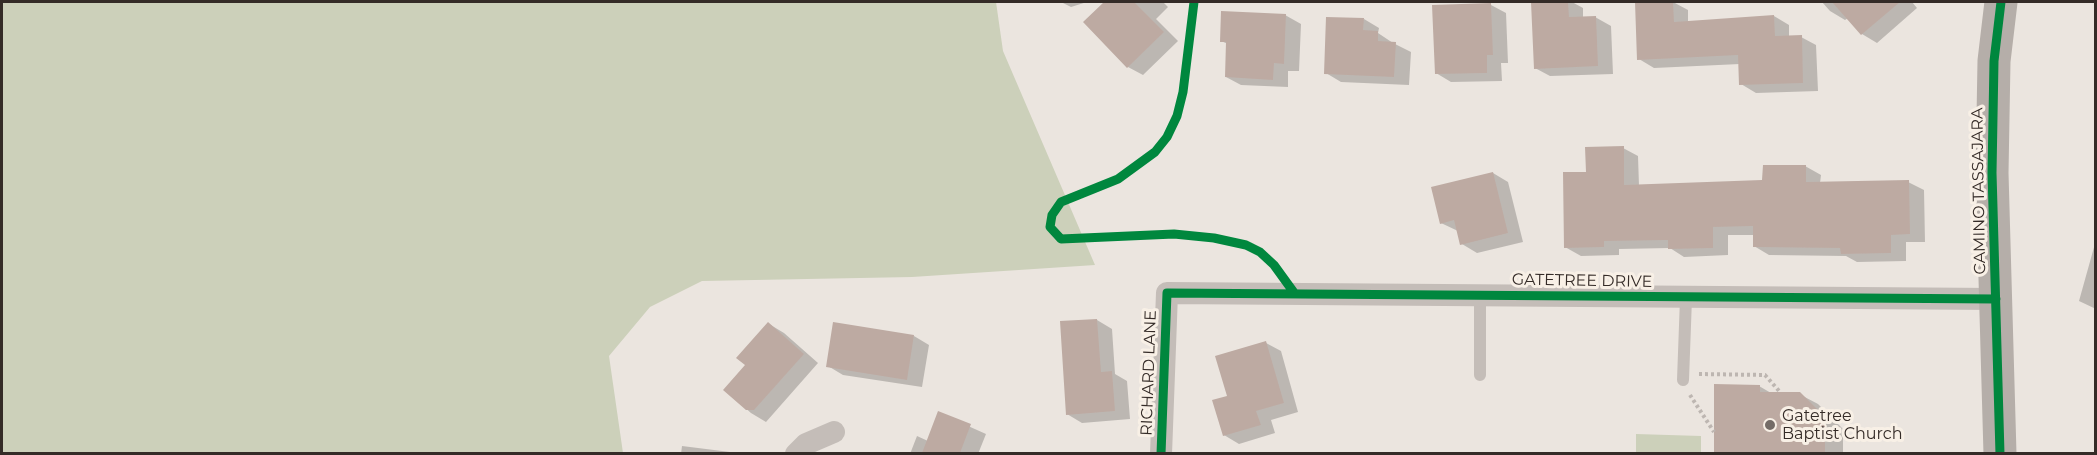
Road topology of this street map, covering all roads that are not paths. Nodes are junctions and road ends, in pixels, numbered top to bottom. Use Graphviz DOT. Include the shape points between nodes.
graph roads {
  1 [pos="2001,2"];
  2 [pos="1167,293"];
  3 [pos="1480,294"];
  4 [pos="1686,298"];
  5 [pos="1996,299"];
  6 [pos="1480,375"];
  7 [pos="1683,377"];
  8 [pos="834,432"];
  9 [pos="796,453"];
  10 [pos="1161,453"];
  11 [pos="2000,453"];
  1 -- 5 [label="street, CAMINO TASSAJARA" via="1994,61 1992,173"];
  2 -- 3 [label="street, GATETREE DRIVE"];
  2 -- 10 [label="street, RICHARD LANE"];
  3 -- 4 [label="street, GATETREE DRIVE"];
  3 -- 6 [label="lane"];
  4 -- 5 [label="street, GATETREE DRIVE"];
  4 -- 7 [label="lane"];
  5 -- 11 [label="street, CAMINO TASSAJARA"];
  8 -- 9 [label="street" via="806,444"];
}
